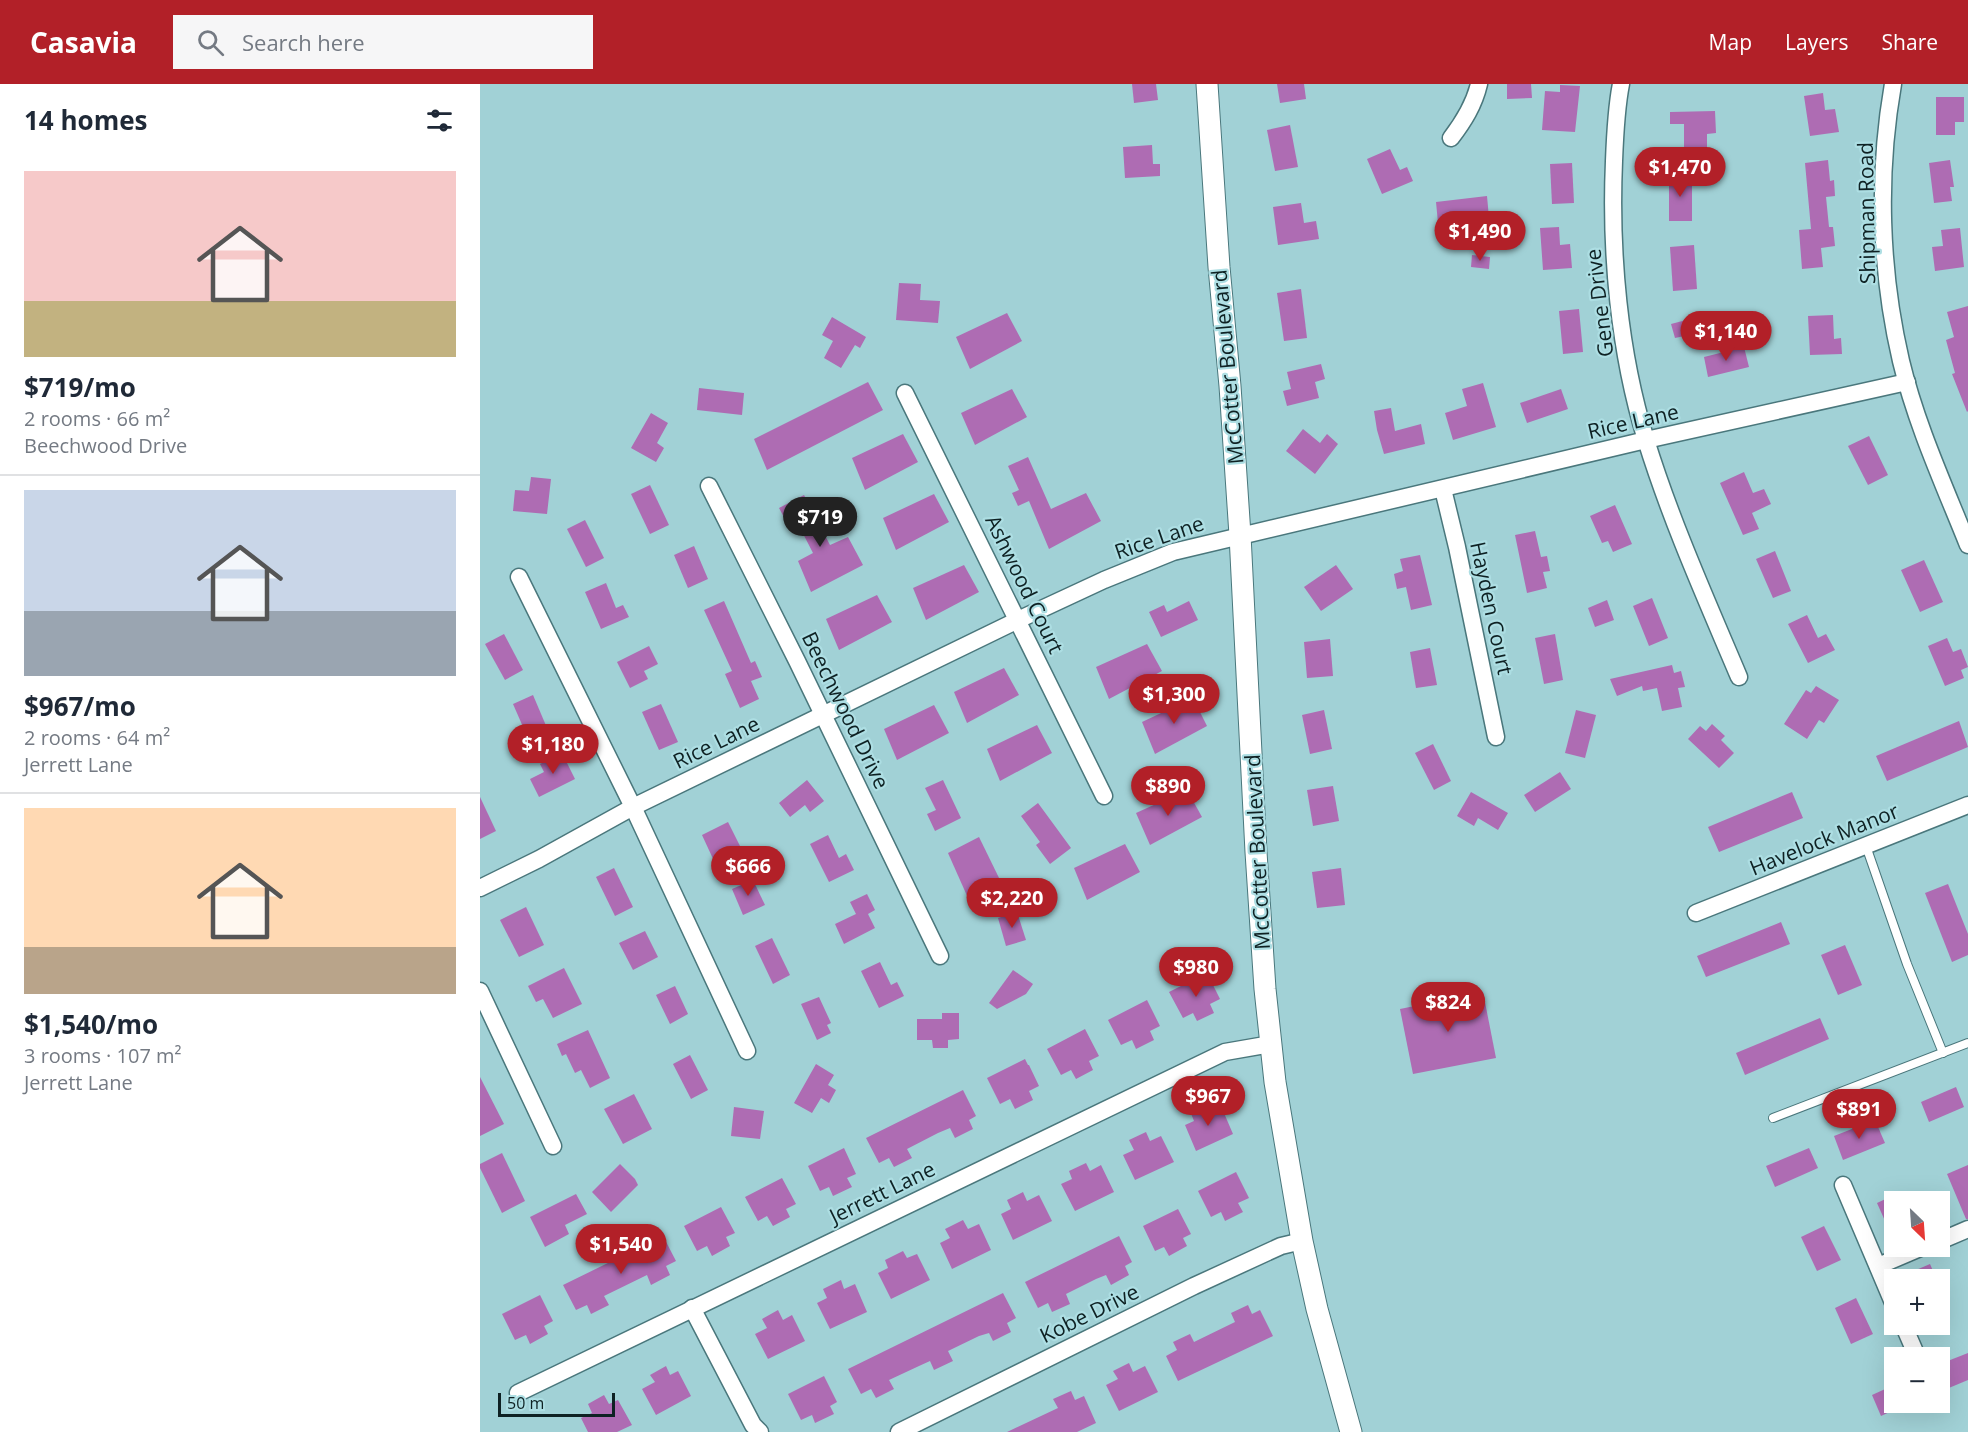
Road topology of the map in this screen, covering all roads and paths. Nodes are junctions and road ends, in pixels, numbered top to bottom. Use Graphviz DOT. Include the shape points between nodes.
graph roads {
  1 [pos="1207,84"];
  2 [pos="1479,84"];
  3 [pos="1621,84"];
  4 [pos="1893,84"];
  5 [pos="1451,138"];
  6 [pos="1907,382"];
  7 [pos="905,393"];
  8 [pos="1646,440"];
  9 [pos="709,486"];
  10 [pos="1443,489"];
  11 [pos="1240,536"];
  12 [pos="1968,545"];
  13 [pos="519,577"];
  14 [pos="1018,620"];
  15 [pos="1739,677"];
  16 [pos="823,716"];
  17 [pos="1496,736"];
  18 [pos="1104,796"];
  19 [pos="1968,806"];
  20 [pos="633,807"];
  21 [pos="1866,846"];
  22 [pos="480,888"];
  23 [pos="1696,913"];
  24 [pos="940,956"];
  25 [pos="480,991"];
  26 [pos="1968,1043"];
  27 [pos="1271,1044"];
  28 [pos="747,1051"];
  29 [pos="1943,1053"];
  30 [pos="1773,1118"];
  31 [pos="553,1146"];
  32 [pos="1843,1185"];
  33 [pos="1968,1229"];
  34 [pos="1950,1237"];
  35 [pos="1302,1241"];
  36 [pos="1899,1257"];
  37 [pos="1878,1266"];
  38 [pos="1884,1281"];
  39 [pos="692,1308"];
  40 [pos="518,1393"];
  41 [pos="760,1432"];
  42 [pos="899,1432"];
  43 [pos="1351,1432"];
  1 -- 11 [label="street, McCotter Boulevard"];
  2 -- 5 [label="street" via="1468,114"];
  3 -- 8 [label="street, Gene Drive" via="1613,191 1614,256 1625,347"];
  4 -- 6 [label="street, Shipman Road" via="1885,158 1884,238 1891,305"];
  6 -- 8 [label="street, Rice Lane"];
  6 -- 12 [label="street, Shipman Road"];
  7 -- 14 [label="street, Ashwood Court"];
  8 -- 10 [label="street, Rice Lane"];
  8 -- 15 [label="street, Gene Drive"];
  9 -- 16 [label="street, Beechwood Drive"];
  10 -- 11 [label="street, Rice Lane"];
  10 -- 17 [label="street, Hayden Court"];
  11 -- 14 [label="street, Rice Lane" via="1154,559"];
  11 -- 27 [label="street, McCotter Boulevard" via="1256,852"];
  13 -- 20 [label="street"];
  14 -- 16 [label="street, Rice Lane"];
  14 -- 18 [label="street, Ashwood Court"];
  16 -- 20 [label="street, Rice Lane"];
  16 -- 24 [label="street, Beechwood Drive"];
  19 -- 21 [label="street, Havelock Manor"];
  20 -- 22 [label="street, Rice Lane"];
  20 -- 28 [label="street"];
  21 -- 23 [label="street, Havelock Manor"];
  21 -- 29 [label="lane"];
  25 -- 31 [label="street"];
  26 -- 29 [label="lane"];
  27 -- 35 [label="street, McCotter Boulevard"];
  27 -- 39 [label="street, Jerrett Lane" via="1225,1052"];
  29 -- 30 [label="lane"];
  32 -- 37 [label="street"];
  33 -- 34 [label="street"];
  35 -- 42 [label="street, Kobe Drive" via="1281,1246 1194,1286"];
  35 -- 43 [label="street, McCotter Boulevard"];
  36 -- 37 [label="street"];
  37 -- 38 [label="street"];
  39 -- 40 [label="street, Jerrett Lane"];
  39 -- 41 [label="street"];
}
